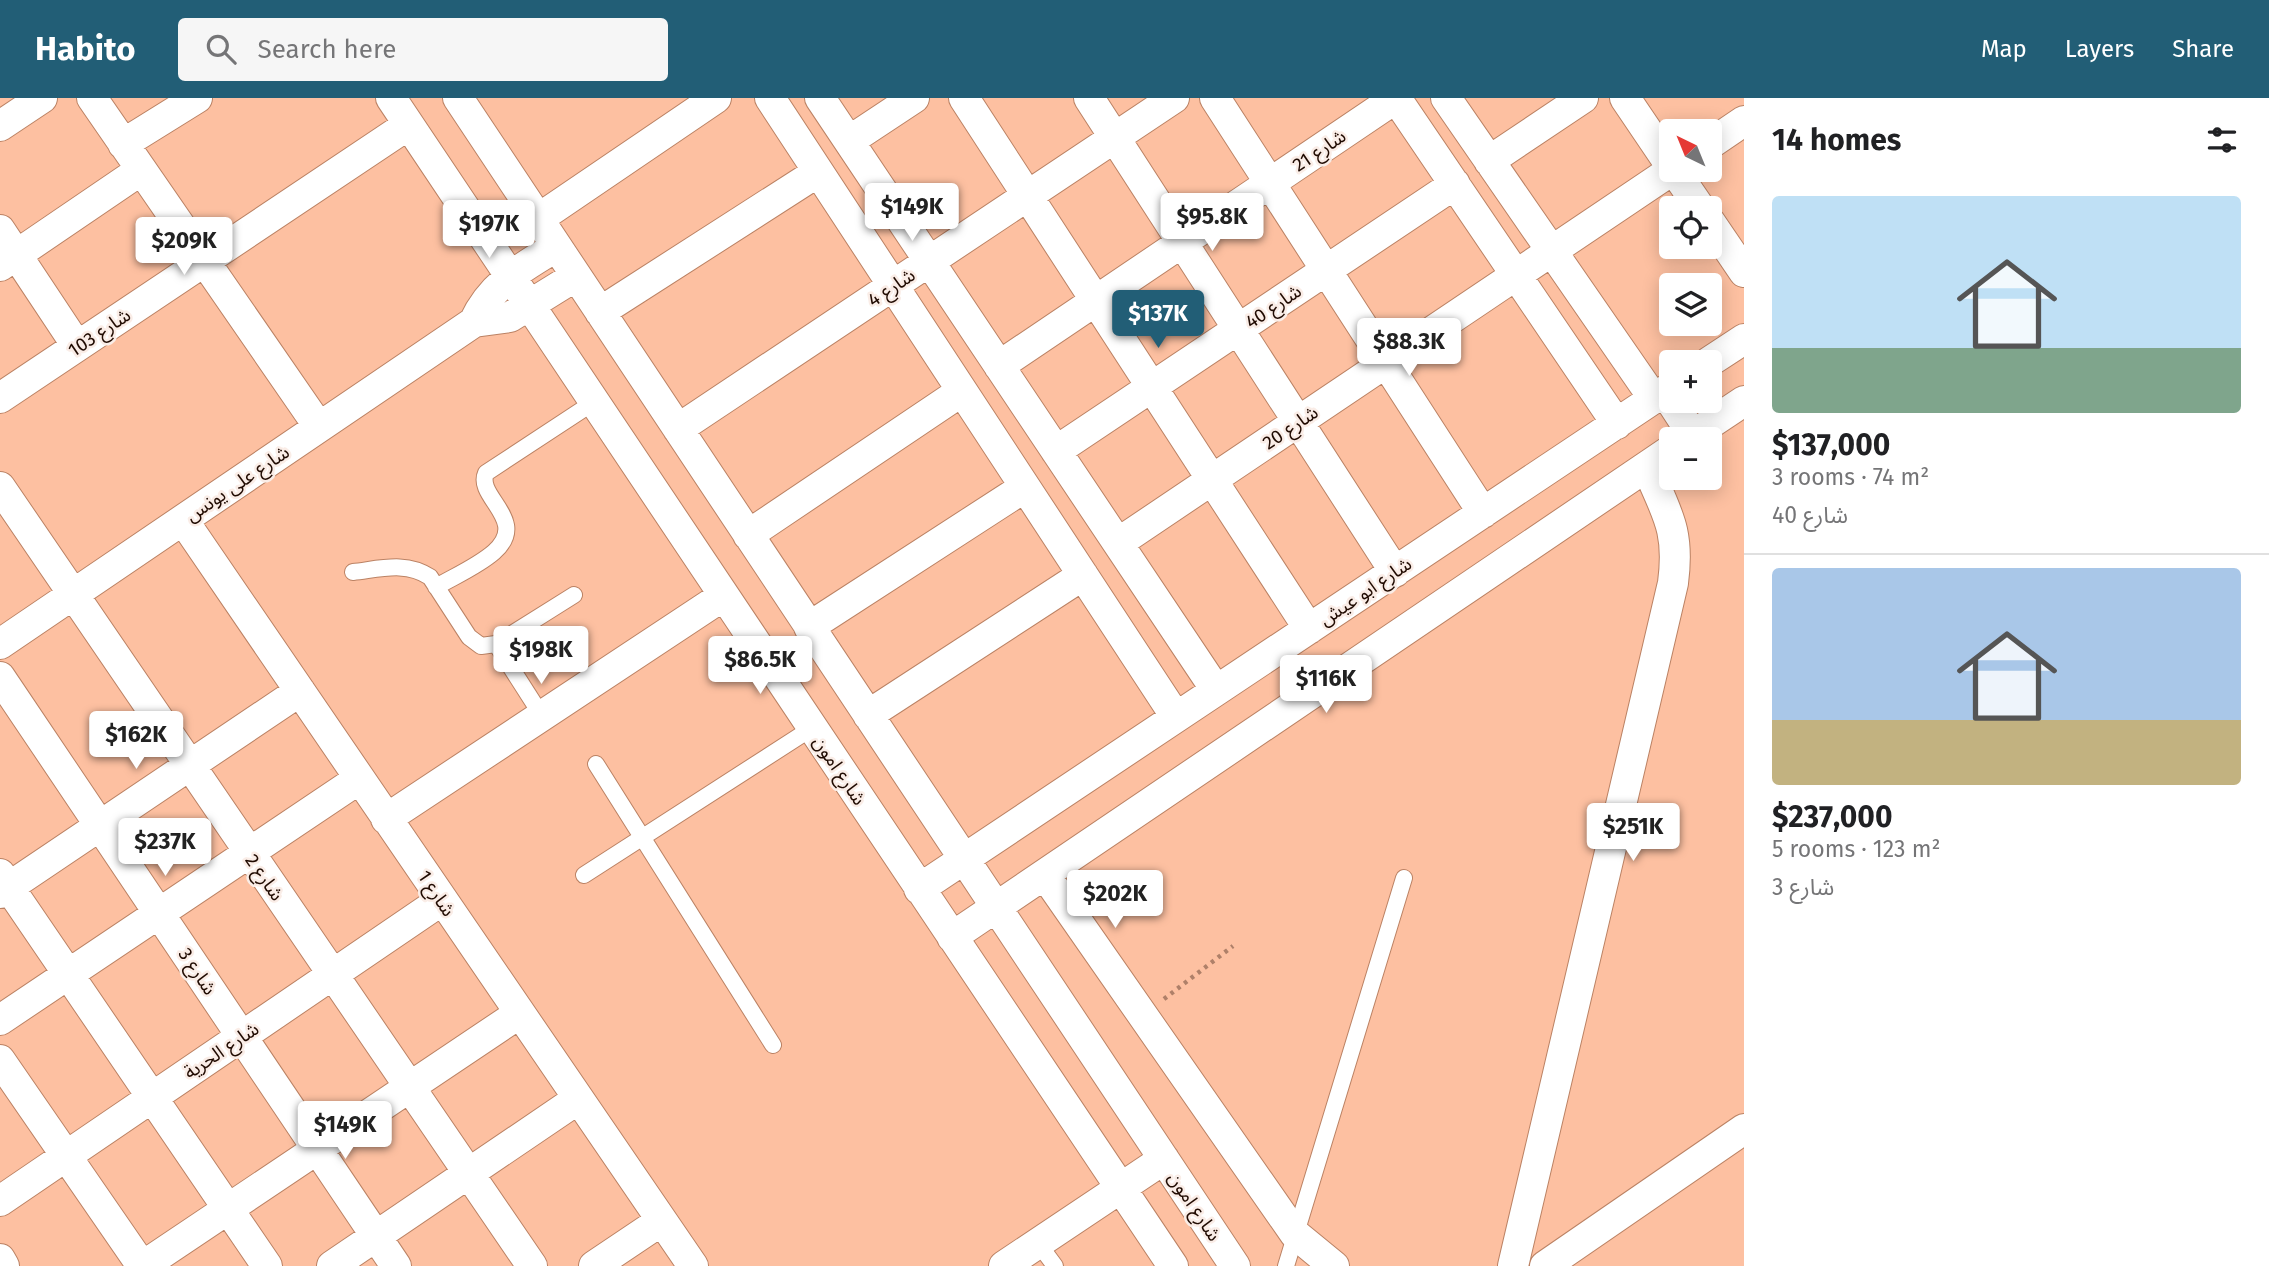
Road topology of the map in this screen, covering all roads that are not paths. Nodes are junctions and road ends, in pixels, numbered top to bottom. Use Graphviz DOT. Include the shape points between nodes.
graph roads {
  1 [pos="42,98"];
  2 [pos="92,98"];
  3 [pos="197,98"];
  4 [pos="390,98"];
  5 [pos="457,98"];
  6 [pos="716,98"];
  7 [pos="770,98"];
  8 [pos="820,98"];
  9 [pos="914,98"];
  10 [pos="964,98"];
  11 [pos="1089,98"];
  12 [pos="1174,98"];
  13 [pos="1214,98"];
  14 [pos="1396,98"];
  15 [pos="1447,98"];
  16 [pos="1583,98"];
  17 [pos="1625,98"];
  18 [pos="1744,121"];
  19 [pos="408,125"];
  20 [pos="0,126"];
  21 [pos="1722,136"];
  22 [pos="1115,138"];
  23 [pos="849,141"];
  24 [pos="123,144"];
  25 [pos="1659,149"];
  26 [pos="1489,160"];
  27 [pos="141,170"];
  28 [pos="818,172"];
  29 [pos="1659,177"];
  30 [pos="1269,183"];
  31 [pos="1455,184"];
  32 [pos="1028,196"];
  33 [pos="538,219"];
  34 [pos="0,230"];
  35 [pos="1722,240"];
  36 [pos="1182,242"];
  37 [pos="556,247"];
  38 [pos="1552,251"];
  39 [pos="8,260"];
  40 [pos="204,261"];
  41 [pos="929,262"];
  42 [pos="1326,270"];
  43 [pos="1744,272"];
  44 [pos="1516,275"];
  45 [pos="510,276"];
  46 [pos="576,276"];
  47 [pos="893,286"];
  48 [pos="1096,300"];
  49 [pos="530,307"];
  50 [pos="600,312"];
  51 [pos="474,322"];
  52 [pos="1238,329"];
  53 [pos="1744,339"];
  54 [pos="77,346"];
  55 [pos="1722,353"];
  56 [pos="1385,363"];
  57 [pos="999,366"];
  58 [pos="1152,387"];
  59 [pos="1659,388"];
  60 [pos="962,391"];
  61 [pos="1659,396"];
  62 [pos="0,398"];
  63 [pos="594,402"];
  64 [pos="1740,409"];
  65 [pos="1298,422"];
  66 [pos="1617,424"];
  67 [pos="319,427"];
  68 [pos="1710,427"];
  69 [pos="678,429"];
  70 [pos="1056,451"];
  71 [pos="1659,459"];
  72 [pos="1212,480"];
  73 [pos="0,487"];
  74 [pos="1025,487"];
  75 [pos="1675,490"];
  76 [pos="1483,513"];
  77 [pos="183,520"];
  78 [pos="748,535"];
  79 [pos="1118,543"];
  80 [pos="352,572"];
  81 [pos="1395,572"];
  82 [pos="1083,575"];
  83 [pos="436,587"];
  84 [pos="73,594"];
  85 [pos="574,595"];
  86 [pos="723,596"];
  87 [pos="809,627"];
  88 [pos="1309,629"];
  89 [pos="0,644"];
  90 [pos="496,644"];
  91 [pos="0,677"];
  92 [pos="1216,690"];
  93 [pos="300,691"];
  94 [pos="868,715"];
  95 [pos="542,716"];
  96 [pos="1176,718"];
  97 [pos="812,728"];
  98 [pos="596,764"];
  99 [pos="190,766"];
  100 [pos="359,779"];
  101 [pos="386,819"];
  102 [pos="100,826"];
  103 [pos="643,837"];
  104 [pos="248,853"];
  105 [pos="964,859"];
  106 [pos="584,875"];
  107 [pos="1045,875"];
  108 [pos="1404,878"];
  109 [pos="3,885"];
  110 [pos="919,889"];
  111 [pos="442,900"];
  112 [pos="996,908"];
  113 [pos="158,913"];
  114 [pos="952,937"];
  115 [pos="68,974"];
  116 [pos="332,974"];
  117 [pos="520,1013"];
  118 [pos="0,1020"];
  119 [pos="241,1036"];
  120 [pos="773,1045"];
  121 [pos="0,1060"];
  122 [pos="409,1087"];
  123 [pos="152,1097"];
  124 [pos="578,1099"];
  125 [pos="1744,1129"];
  126 [pos="317,1149"];
  127 [pos="66,1156"];
  128 [pos="1164,1159"];
  129 [pos="469,1173"];
  130 [pos="1121,1188"];
  131 [pos="0,1201"];
  132 [pos="228,1209"];
  133 [pos="661,1220"];
  134 [pos="1295,1234"];
  135 [pos="376,1236"];
  136 [pos="1046,1255"];
  137 [pos="0,1259"];
  138 [pos="5,1266"];
  139 [pos="142,1266"];
  140 [pos="267,1266"];
  141 [pos="332,1266"];
  142 [pos="396,1266"];
  143 [pos="532,1266"];
  144 [pos="594,1266"];
  145 [pos="692,1266"];
  146 [pos="1004,1266"];
  147 [pos="1173,1266"];
  148 [pos="1235,1266"];
  149 [pos="1286,1266"];
  150 [pos="1334,1266"];
  151 [pos="1513,1266"];
  152 [pos="1545,1266"];
  1 -- 20 [label="street"];
  2 -- 24 [label="street"];
  3 -- 24 [label="street"];
  4 -- 19 [label="street, شارع امون"];
  5 -- 33 [label="street, شارع امون"];
  6 -- 33 [label="street"];
  7 -- 28 [label="street"];
  8 -- 23 [label="street"];
  9 -- 23 [label="street"];
  10 -- 32 [label="street"];
  11 -- 22 [label="street"];
  12 -- 22 [label="street, شارع 4"];
  13 -- 30 [label="street"];
  14 -- 30 [label="street, شارع 21"];
  14 -- 31 [label="street"];
  15 -- 26 [label="street"];
  16 -- 26 [label="street"];
  17 -- 25 [label="street"];
  18 -- 21 [label="street"];
  19 -- 40 [label="street, شارع 103"];
  19 -- 45 [label="street, شارع امون"];
  22 -- 32 [label="street, شارع 4"];
  22 -- 36 [label="street"];
  23 -- 41 [label="street"];
  24 -- 27 [label="street"];
  26 -- 38 [label="street"];
  27 -- 39 [label="street"];
  27 -- 40 [label="street"];
  28 -- 47 [label="street"];
  28 -- 50 [label="street"];
  29 -- 38 [label="street, شارع 20"];
  30 -- 36 [label="street, شارع 21"];
  30 -- 42 [label="street"];
  31 -- 42 [label="street, شارع 40"];
  31 -- 44 [label="street"];
  32 -- 41 [label="street, شارع 4"];
  32 -- 48 [label="street"];
  33 -- 37 [label="street, شارع امون"];
  34 -- 39 [label="street"];
  35 -- 43 [label="street"];
  36 -- 48 [label="street, شارع 21"];
  36 -- 52 [label="street"];
  37 -- 45 [label="street, شارع على يونس"];
  37 -- 46 [label="street, شارع امون"];
  38 -- 44 [label="street, شارع 20"];
  38 -- 59 [label="street"];
  39 -- 54 [label="street"];
  40 -- 54 [label="street, شارع 103"];
  40 -- 67 [label="street"];
  41 -- 47 [label="street, شارع 4"];
  41 -- 57 [label="street"];
  42 -- 52 [label="street, شارع 40"];
  42 -- 56 [label="street"];
  44 -- 56 [label="street, شارع 20"];
  44 -- 66 [label="street"];
  45 -- 49 [label="street, شارع امون"];
  45 -- 51 [label="street, شارع على يونس" via="482,304"];
  46 -- 49 [label="street, شارع على يونس"];
  46 -- 50 [label="street, شارع امون"];
  47 -- 60 [label="street"];
  47 -- 69 [label="street, شارع 4"];
  48 -- 57 [label="street, شارع 21"];
  48 -- 58 [label="street"];
  49 -- 51 [label="street, شارع على يونس" via="510,317"];
  49 -- 63 [label="street, شارع امون"];
  50 -- 69 [label="street, شارع امون"];
  51 -- 67 [label="street, شارع على يونس"];
  52 -- 58 [label="street, شارع 40"];
  52 -- 65 [label="street"];
  53 -- 55 [label="street"];
  54 -- 62 [label="street, شارع 103"];
  56 -- 65 [label="street, شارع 20"];
  56 -- 76 [label="street"];
  57 -- 70 [label="street"];
  58 -- 70 [label="street, شارع 40"];
  58 -- 72 [label="street"];
  60 -- 74 [label="street"];
  60 -- 78 [label="street"];
  61 -- 66 [label="street, شارع ابو عيش"];
  63 -- 83 [label="lane" via="486,473 486,490 503,512 503,539 493,553"];
  63 -- 86 [label="street, شارع امون"];
  64 -- 68 [label="street"];
  65 -- 72 [label="street, شارع 20"];
  65 -- 81 [label="street"];
  66 -- 76 [label="street, شارع ابو عيش"];
  67 -- 77 [label="street, شارع على يونس"];
  69 -- 78 [label="street, شارع امون"];
  70 -- 79 [label="street"];
  71 -- 107 [label="street"];
  72 -- 79 [label="street, شارع 20"];
  72 -- 88 [label="street"];
  73 -- 84 [label="street, شارع 2"];
  74 -- 82 [label="street"];
  74 -- 87 [label="street"];
  75 -- 151 [label="street" via="1673,583"];
  76 -- 81 [label="street, شارع ابو عيش"];
  77 -- 84 [label="street, شارع على يونس"];
  77 -- 93 [label="street, شارع 1"];
  78 -- 87 [label="street, شارع امون"];
  79 -- 92 [label="street"];
  80 -- 83 [label="lane" via="406,566 430,577"];
  81 -- 88 [label="street, شارع ابو عيش"];
  82 -- 94 [label="street"];
  82 -- 96 [label="street"];
  83 -- 90 [label="lane" via="474,643"];
  84 -- 89 [label="street, شارع على يونس"];
  84 -- 99 [label="street, شارع 2"];
  85 -- 90 [label="lane"];
  86 -- 95 [label="street"];
  86 -- 97 [label="street, شارع امون"];
  87 -- 94 [label="street, شارع امون"];
  88 -- 92 [label="street, شارع ابو عيش"];
  90 -- 95 [label="lane"];
  91 -- 102 [label="street, شارع 3"];
  92 -- 96 [label="street, شارع ابو عيش"];
  93 -- 99 [label="street"];
  93 -- 100 [label="street, شارع 1"];
  94 -- 105 [label="street, شارع امون"];
  95 -- 101 [label="street"];
  96 -- 105 [label="street, شارع ابو عيش"];
  97 -- 103 [label="lane"];
  97 -- 110 [label="street, شارع امون"];
  98 -- 103 [label="lane"];
  99 -- 102 [label="street"];
  99 -- 104 [label="street, شارع 2"];
  100 -- 101 [label="street, شارع 1"];
  100 -- 104 [label="street"];
  101 -- 111 [label="street, شارع 1"];
  102 -- 109 [label="street"];
  102 -- 113 [label="street, شارع 3"];
  103 -- 106 [label="lane"];
  103 -- 120 [label="lane"];
  104 -- 113 [label="street"];
  104 -- 116 [label="street, شارع 2"];
  105 -- 110 [label="street, شارع ابو عيش"];
  105 -- 112 [label="street, شارع امون"];
  107 -- 112 [label="street"];
  107 -- 134 [label="street"];
  108 -- 134 [label="lane"];
  109 -- 115 [label="street"];
  110 -- 114 [label="street, شارع امون"];
  111 -- 116 [label="street, شارع الحرية"];
  111 -- 117 [label="street, شارع 1"];
  112 -- 114 [label="street"];
  112 -- 128 [label="street, شارع امون"];
  113 -- 115 [label="street"];
  113 -- 119 [label="street, شارع 3"];
  114 -- 130 [label="street, شارع امون"];
  115 -- 118 [label="street"];
  115 -- 123 [label="street"];
  116 -- 119 [label="street, شارع الحرية"];
  116 -- 122 [label="street, شارع 2"];
  117 -- 122 [label="street"];
  117 -- 124 [label="street, شارع 1"];
  119 -- 123 [label="street, شارع الحرية"];
  119 -- 126 [label="street, شارع 3"];
  121 -- 127 [label="street"];
  122 -- 126 [label="street"];
  122 -- 129 [label="street, شارع 2"];
  123 -- 127 [label="street, شارع الحرية"];
  123 -- 132 [label="street"];
  124 -- 129 [label="street"];
  124 -- 133 [label="street, شارع 1"];
  125 -- 152 [label="street"];
  126 -- 132 [label="street"];
  126 -- 135 [label="street, شارع 3"];
  127 -- 131 [label="street, شارع الحرية"];
  127 -- 139 [label="street"];
  128 -- 130 [label="street"];
  128 -- 148 [label="street, شارع امون"];
  129 -- 135 [label="street"];
  129 -- 143 [label="street, شارع 2"];
  130 -- 136 [label="street"];
  130 -- 147 [label="street, شارع امون"];
  132 -- 139 [label="street"];
  132 -- 140 [label="street"];
  133 -- 144 [label="street"];
  133 -- 145 [label="street, شارع 1"];
  134 -- 149 [label="lane"];
  134 -- 150 [label="street"];
  135 -- 141 [label="street"];
  135 -- 142 [label="street, شارع 3"];
  136 -- 146 [label="street"];
  137 -- 138 [label="street"];
}
